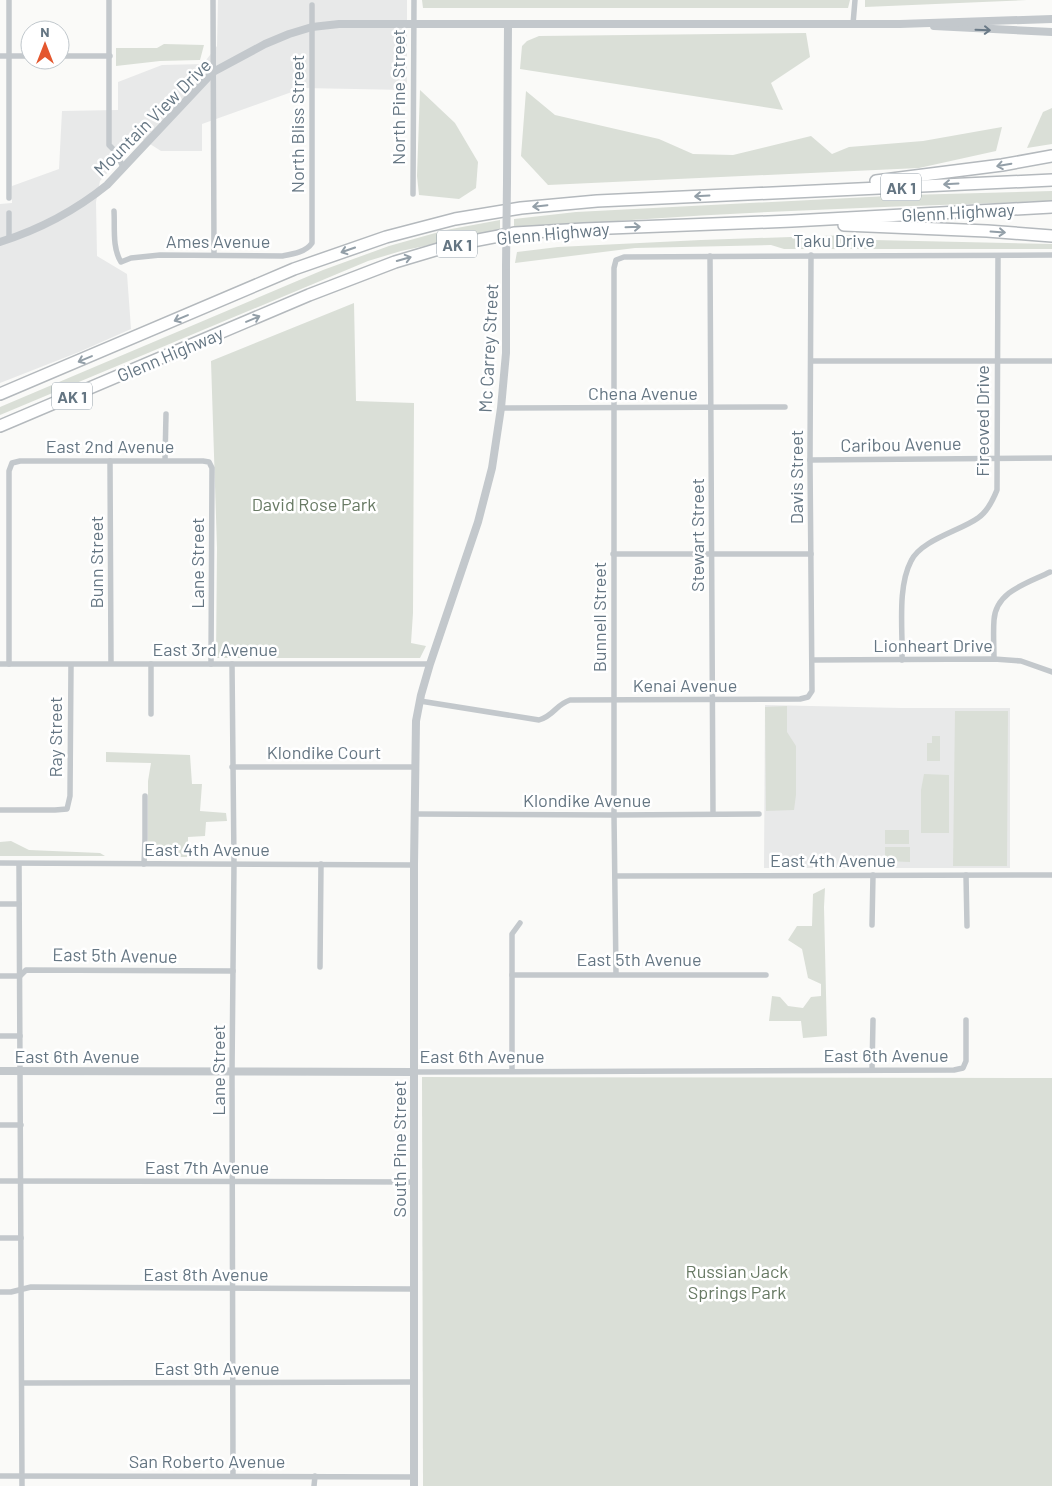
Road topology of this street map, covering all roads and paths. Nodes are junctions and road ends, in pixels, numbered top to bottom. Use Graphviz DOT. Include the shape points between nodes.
graph roads {
  1 [pos="9,0"];
  2 [pos="109,0"];
  3 [pos="213,0"];
  4 [pos="414,0"];
  5 [pos="856,0"];
  6 [pos="312,5"];
  7 [pos="1052,19"];
  8 [pos="414,24"];
  9 [pos="508,24"];
  10 [pos="854,24"];
  11 [pos="900,24"];
  12 [pos="312,27"];
  13 [pos="1052,32"];
  14 [pos="0,56"];
  15 [pos="9,56"];
  16 [pos="20,56"];
  17 [pos="70,56"];
  18 [pos="110,56"];
  19 [pos="213,72"];
  20 [pos="1052,156"];
  21 [pos="123,167"];
  22 [pos="1052,180"];
  23 [pos="412,194"];
  24 [pos="751,194"];
  25 [pos="9,198"];
  26 [pos="1052,207"];
  27 [pos="114,211"];
  28 [pos="9,213"];
  29 [pos="792,221"];
  30 [pos="1052,236"];
  31 [pos="9,239"];
  32 [pos="0,242"];
  33 [pos="312,243"];
  34 [pos="214,255"];
  35 [pos="810,255"];
  36 [pos="1052,255"];
  37 [pos="710,256"];
  38 [pos="998,256"];
  39 [pos="616,260"];
  40 [pos="811,361"];
  41 [pos="997,361"];
  42 [pos="1052,361"];
  43 [pos="0,394"];
  44 [pos="613,407"];
  45 [pos="785,407"];
  46 [pos="501,408"];
  47 [pos="711,408"];
  48 [pos="166,414"];
  49 [pos="0,426"];
  50 [pos="999,458"];
  51 [pos="1052,458"];
  52 [pos="165,460"];
  53 [pos="810,460"];
  54 [pos="110,461"];
  55 [pos="209,462"];
  56 [pos="712,553"];
  57 [pos="614,554"];
  58 [pos="811,554"];
  59 [pos="1050,572"];
  60 [pos="994,659"];
  61 [pos="812,660"];
  62 [pos="902,660"];
  63 [pos="111,663"];
  64 [pos="0,664"];
  65 [pos="9,664"];
  66 [pos="151,664"];
  67 [pos="211,664"];
  68 [pos="232,664"];
  69 [pos="430,664"];
  70 [pos="71,665"];
  71 [pos="1052,672"];
  72 [pos="808,697"];
  73 [pos="712,699"];
  74 [pos="614,700"];
  75 [pos="420,701"];
  76 [pos="151,714"];
  77 [pos="232,767"];
  78 [pos="415,767"];
  79 [pos="145,796"];
  80 [pos="0,810"];
  81 [pos="415,814"];
  82 [pos="713,814"];
  83 [pos="759,814"];
  84 [pos="614,816"];
  85 [pos="0,863"];
  86 [pos="234,863"];
  87 [pos="19,864"];
  88 [pos="144,864"];
  89 [pos="321,864"];
  90 [pos="414,865"];
  91 [pos="1052,874"];
  92 [pos="873,875"];
  93 [pos="966,875"];
  94 [pos="615,876"];
  95 [pos="0,904"];
  96 [pos="19,904"];
  97 [pos="520,923"];
  98 [pos="872,925"];
  99 [pos="966,926"];
  100 [pos="320,967"];
  101 [pos="233,972"];
  102 [pos="616,974"];
  103 [pos="512,975"];
  104 [pos="766,975"];
  105 [pos="0,976"];
  106 [pos="20,976"];
  107 [pos="873,1020"];
  108 [pos="966,1020"];
  109 [pos="0,1036"];
  110 [pos="20,1036"];
  111 [pos="512,1070"];
  112 [pos="872,1070"];
  113 [pos="0,1071"];
  114 [pos="20,1071"];
  115 [pos="232,1072"];
  116 [pos="414,1072"];
  117 [pos="0,1125"];
  118 [pos="21,1125"];
  119 [pos="0,1182"];
  120 [pos="22,1182"];
  121 [pos="233,1182"];
  122 [pos="413,1182"];
  123 [pos="0,1238"];
  124 [pos="21,1238"];
  125 [pos="232,1289"];
  126 [pos="413,1289"];
  127 [pos="21,1290"];
  128 [pos="0,1292"];
  129 [pos="413,1382"];
  130 [pos="22,1383"];
  131 [pos="233,1383"];
  132 [pos="0,1476"];
  133 [pos="22,1476"];
  134 [pos="234,1476"];
  135 [pos="315,1476"];
  136 [pos="414,1477"];
  137 [pos="22,1486"];
  138 [pos="314,1486"];
  139 [pos="414,1486"];
  1 -- 15 [label="street"];
  2 -- 18 [label="street"];
  3 -- 19 [label="street"];
  4 -- 8 [label="street, North Pine Street"];
  5 -- 10 [label="street"];
  6 -- 12 [label="street, North Bliss Street"];
  7 -- 11 [label="street, Mountain View Drive"];
  8 -- 9 [label="street, Mountain View Drive"];
  8 -- 12 [label="street, Mountain View Drive"];
  8 -- 23 [label="street, North Pine Street"];
  9 -- 10 [label="street, Mountain View Drive"];
  9 -- 46 [label="street, Mc Carrey Street, bridge" via="506,353"];
  10 -- 11 [label="street, Mountain View Drive"];
  11 -- 13 [label="street, Mountain View Drive, one-way"];
  12 -- 19 [label="street, Mountain View Drive" via="265,44"];
  12 -- 33 [label="street, North Bliss Street"];
  14 -- 15 [label="street"];
  15 -- 16 [label="street"];
  15 -- 25 [label="street"];
  17 -- 18 [label="street"];
  18 -- 21 [label="street" via="109,145"];
  19 -- 21 [label="street, Mountain View Drive"];
  19 -- 34 [label="street"];
  20 -- 24 [label="highway, one-way" via="942,174"];
  21 -- 31 [label="street, Mountain View Drive" via="78,206"];
  22 -- 24 [label="highway, Glenn Highway / AK 1, one-way"];
  24 -- 43 [label="highway, Glenn Highway / AK 1, one-way" via="521,208 455,219 386,237 294,270"];
  26 -- 29 [label="highway, Glenn Highway / AK 1"];
  27 -- 34 [label="street, Ames Avenue" via="115,248 121,262 139,257"];
  28 -- 31 [label="street"];
  29 -- 30 [label="highway, one-way"];
  49 -- 29 [label="highway, Glenn Highway / AK 1, one-way" via="309,295 395,262 452,245 515,233"];
  31 -- 32 [label="street, Mountain View Drive"];
  33 -- 34 [label="street, Ames Avenue" via="305,250 282,256"];
  35 -- 37 [label="street, Taku Drive"];
  35 -- 38 [label="street, Taku Drive"];
  35 -- 40 [label="street, Davis Street"];
  36 -- 38 [label="street, Taku Drive"];
  37 -- 39 [label="street, Taku Drive" via="624,256"];
  37 -- 47 [label="street, Stewart Street"];
  38 -- 41 [label="street, Fireoved Drive"];
  39 -- 44 [label="street, Bunnell Street"];
  40 -- 41 [label="street"];
  40 -- 53 [label="street, Davis Street"];
  41 -- 42 [label="street"];
  41 -- 50 [label="street, Fireoved Drive"];
  44 -- 46 [label="street, Chena Avenue"];
  44 -- 47 [label="street, Chena Avenue"];
  44 -- 57 [label="street, Bunnell Street"];
  45 -- 47 [label="street, Chena Avenue"];
  46 -- 69 [label="street, Mc Carrey Street" via="492,468 478,522"];
  47 -- 56 [label="street, Stewart Street"];
  48 -- 52 [label="street"];
  50 -- 51 [label="street, Caribou Avenue"];
  50 -- 53 [label="street, Caribou Avenue"];
  50 -- 62 [label="street, Fireoved Drive" via="998,490 979,518 938,539 911,559 903,594"];
  52 -- 54 [label="street, East 2nd Avenue"];
  52 -- 55 [label="street, East 2nd Avenue"];
  53 -- 58 [label="street, Davis Street"];
  54 -- 63 [label="street, Bunn Street"];
  54 -- 65 [label="street, East 2nd Avenue" via="12,463 9,471"];
  55 -- 67 [label="street, Lane Street" via="212,468"];
  56 -- 57 [label="street"];
  56 -- 58 [label="street"];
  56 -- 73 [label="street, Stewart Street"];
  57 -- 74 [label="street, Bunnell Street"];
  58 -- 61 [label="street, Davis Street"];
  59 -- 60 [label="street" via="1007,594 999,604 994,618"];
  60 -- 62 [label="street, Lionheart Drive"];
  60 -- 71 [label="street, Lionheart Drive" via="1021,661"];
  61 -- 62 [label="street, Lionheart Drive"];
  61 -- 72 [label="street, Davis Street" via="812,691"];
  63 -- 66 [label="street, East 3rd Avenue"];
  63 -- 70 [label="street, East 3rd Avenue"];
  64 -- 65 [label="street, East 3rd Avenue"];
  65 -- 70 [label="street, East 3rd Avenue"];
  66 -- 67 [label="street, East 3rd Avenue"];
  66 -- 76 [label="street"];
  67 -- 68 [label="street, East 3rd Avenue"];
  68 -- 69 [label="street, East 3rd Avenue"];
  68 -- 77 [label="street, Lane Street"];
  69 -- 75 [label="street, South Pine Street"];
  70 -- 80 [label="street, Ray Street" via="70,796 67,809"];
  72 -- 73 [label="street, Kenai Avenue"];
  73 -- 74 [label="street, Kenai Avenue"];
  73 -- 82 [label="street, Stewart Street"];
  74 -- 75 [label="street, Kenai Avenue" via="570,700 562,703 549,717 539,720"];
  74 -- 84 [label="street, Bunnell Street"];
  75 -- 78 [label="street, South Pine Street"];
  77 -- 78 [label="street, Klondike Court"];
  77 -- 86 [label="street, Lane Street"];
  78 -- 81 [label="street, South Pine Street"];
  79 -- 88 [label="street"];
  81 -- 84 [label="street, Klondike Avenue"];
  81 -- 90 [label="street, South Pine Street"];
  82 -- 83 [label="street, Klondike Avenue"];
  82 -- 84 [label="street, Klondike Avenue"];
  84 -- 94 [label="street, Bunnell Street"];
  85 -- 87 [label="street, East 4th Avenue"];
  86 -- 88 [label="street, East 4th Avenue"];
  86 -- 89 [label="street, East 4th Avenue"];
  86 -- 101 [label="street, Lane Street"];
  87 -- 88 [label="street, East 4th Avenue"];
  87 -- 96 [label="street"];
  89 -- 90 [label="street, East 4th Avenue"];
  89 -- 100 [label="street"];
  90 -- 116 [label="street, South Pine Street"];
  91 -- 93 [label="street, East 4th Avenue"];
  92 -- 93 [label="street, East 4th Avenue"];
  92 -- 94 [label="street, East 4th Avenue"];
  92 -- 98 [label="street"];
  93 -- 99 [label="street"];
  94 -- 102 [label="street, Bunnell Street"];
  95 -- 96 [label="street"];
  96 -- 106 [label="street"];
  97 -- 103 [label="street" via="512,934"];
  101 -- 106 [label="street, East 5th Avenue" via="26,970"];
  101 -- 115 [label="street, Lane Street"];
  102 -- 103 [label="street, East 5th Avenue"];
  102 -- 104 [label="street, East 5th Avenue"];
  103 -- 111 [label="street"];
  105 -- 106 [label="street, East 5th Avenue"];
  106 -- 110 [label="street"];
  107 -- 112 [label="street"];
  108 -- 112 [label="street, East 6th Avenue" via="966,1061 963,1068"];
  109 -- 110 [label="street"];
  110 -- 114 [label="street"];
  111 -- 112 [label="street, East 6th Avenue"];
  111 -- 116 [label="street, East 6th Avenue"];
  113 -- 114 [label="street, East 6th Avenue"];
  114 -- 115 [label="street, East 6th Avenue"];
  114 -- 118 [label="street"];
  115 -- 116 [label="street, East 6th Avenue"];
  115 -- 121 [label="street, Lane Street"];
  116 -- 122 [label="street, South Pine Street"];
  117 -- 118 [label="street"];
  118 -- 120 [label="street"];
  119 -- 120 [label="street, East 7th Avenue"];
  120 -- 121 [label="street, East 7th Avenue"];
  120 -- 124 [label="street"];
  121 -- 122 [label="street, East 7th Avenue"];
  121 -- 125 [label="street, Lane Street"];
  122 -- 126 [label="street, South Pine Street"];
  123 -- 124 [label="street"];
  124 -- 127 [label="street"];
  125 -- 126 [label="street, East 8th Avenue"];
  125 -- 127 [label="street, East 8th Avenue"];
  125 -- 131 [label="street, Lane Street"];
  126 -- 129 [label="street, South Pine Street"];
  127 -- 128 [label="street, East 8th Avenue"];
  127 -- 130 [label="street"];
  129 -- 131 [label="street, East 9th Avenue"];
  129 -- 136 [label="street, South Pine Street"];
  130 -- 131 [label="street, East 9th Avenue"];
  130 -- 133 [label="street"];
  131 -- 134 [label="street, Lane Street"];
  132 -- 133 [label="street, San Roberto Avenue"];
  133 -- 134 [label="street, San Roberto Avenue"];
  133 -- 137 [label="street"];
  134 -- 135 [label="street, San Roberto Avenue"];
  135 -- 136 [label="street, San Roberto Avenue"];
  135 -- 138 [label="street"];
  136 -- 139 [label="street, South Pine Street"];
}
